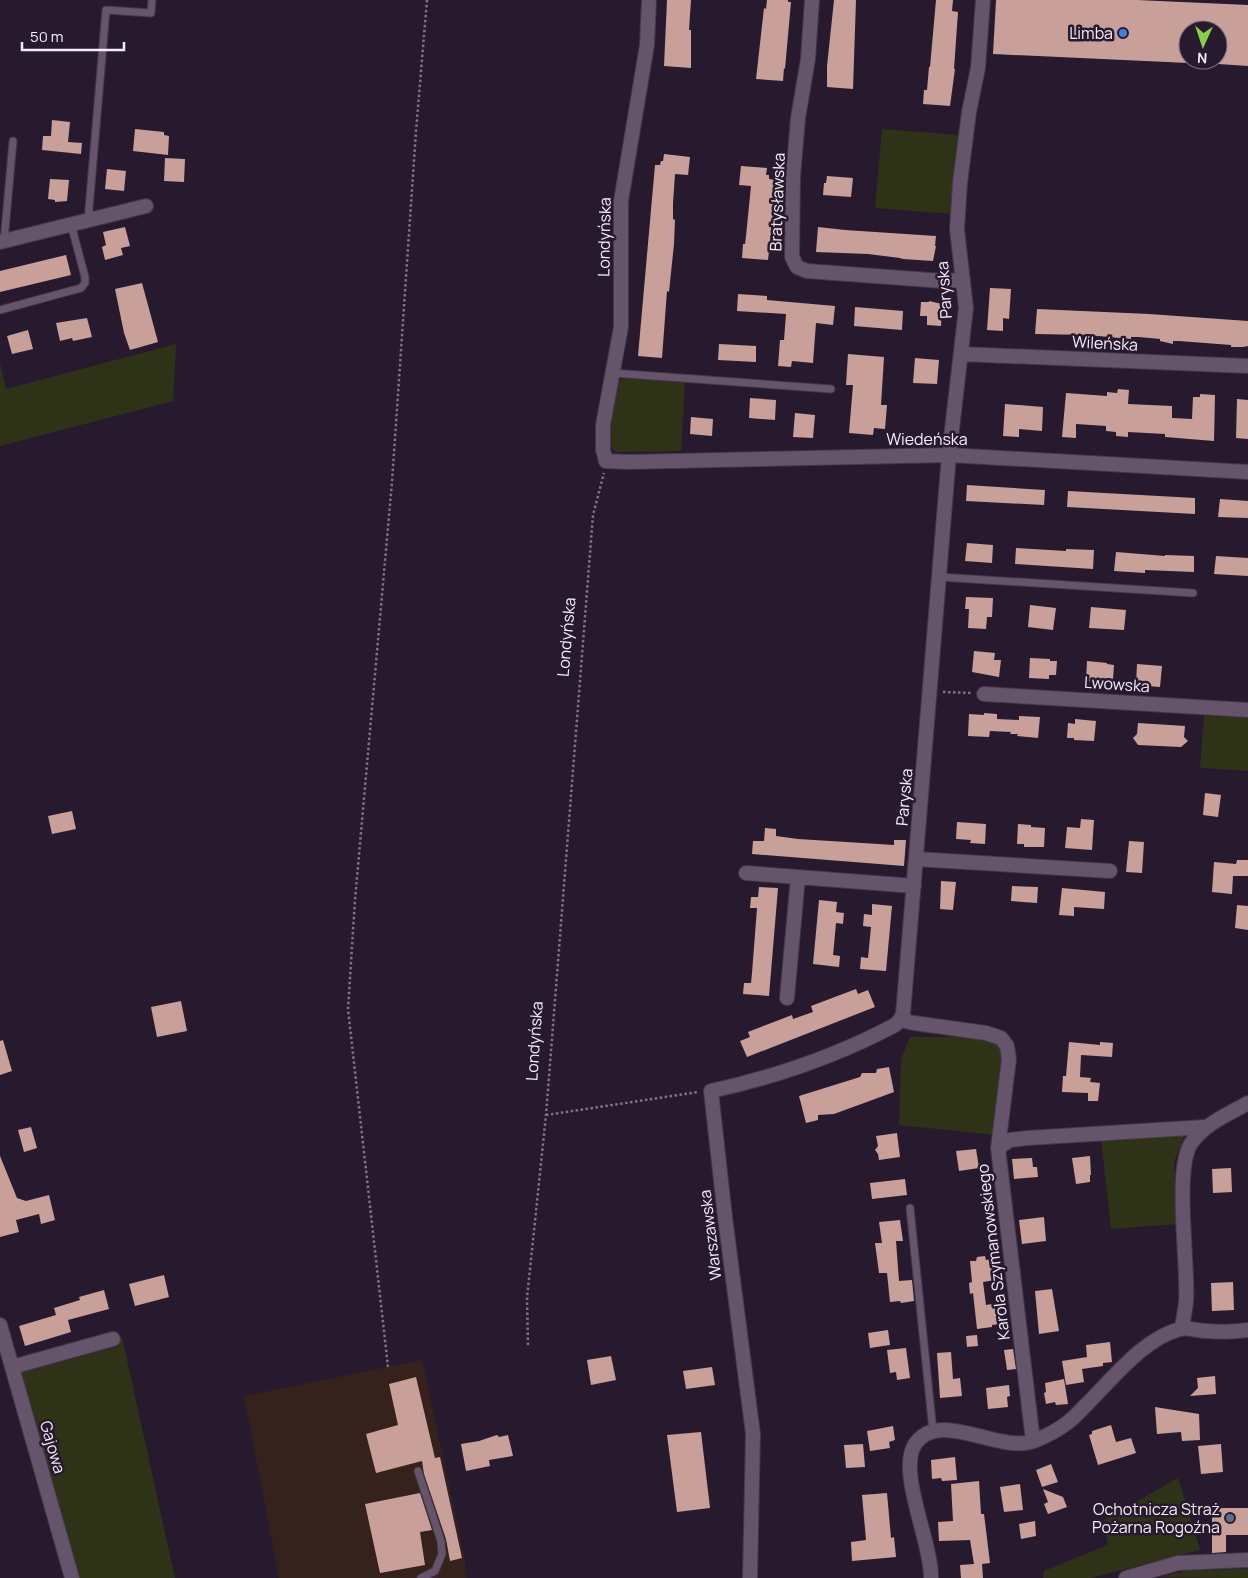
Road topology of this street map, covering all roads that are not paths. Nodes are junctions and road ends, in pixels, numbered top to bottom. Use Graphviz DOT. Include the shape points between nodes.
graph roads {
  1 [pos="152,0"];
  2 [pos="649,0"];
  3 [pos="812,0"];
  4 [pos="983,0"];
  5 [pos="13,141"];
  6 [pos="146,206"];
  7 [pos="88,220"];
  8 [pos="71,224"];
  9 [pos="2,241"];
  10 [pos="963,280"];
  11 [pos="0,310"];
  12 [pos="962,354"];
  13 [pos="1248,366"];
  14 [pos="612,373"];
  15 [pos="831,389"];
  16 [pos="949,455"];
  17 [pos="606,461"];
  18 [pos="1248,472"];
  19 [pos="940,577"];
  20 [pos="1193,593"];
  21 [pos="984,694"];
  22 [pos="1248,710"];
  23 [pos="916,859"];
  24 [pos="1110,871"];
  25 [pos="746,873"];
  26 [pos="798,878"];
  27 [pos="914,886"];
  28 [pos="787,998"];
  29 [pos="900,1020"];
  30 [pos="1248,1102"];
  31 [pos="1205,1127"];
  32 [pos="998,1148"];
  33 [pos="910,1208"];
  34 [pos="0,1325"];
  35 [pos="1182,1328"];
  36 [pos="1248,1330"];
  37 [pos="113,1339"];
  38 [pos="12,1367"];
  39 [pos="933,1431"];
  40 [pos="1033,1441"];
  41 [pos="418,1471"];
  42 [pos="1248,1560"];
  43 [pos="72,1578"];
  44 [pos="422,1578"];
  45 [pos="750,1578"];
  46 [pos="930,1578"];
  47 [pos="1126,1578"];
  1 -- 7 [label="lane" via="151,13 106,10"];
  2 -- 14 [label="street, Londyńska" via="647,46 621,200 621,327"];
  3 -- 10 [label="street, Bratysławska" via="793,177 792,257 797,267 807,271"];
  4 -- 10 [label="street, Paryska" via="978,68 968,112 958,220"];
  5 -- 9 [label="lane"];
  6 -- 7 [label="street"];
  7 -- 8 [label="street"];
  8 -- 9 [label="street"];
  8 -- 11 [label="lane" via="85,277 81,288"];
  10 -- 12 [label="street, Paryska" via="966,308"];
  12 -- 13 [label="street, Wileńska"];
  12 -- 16 [label="street, Paryska"];
  14 -- 15 [label="lane"];
  14 -- 17 [label="street, Londyńska" via="603,425"];
  16 -- 17 [label="street, Wiedeńska"];
  16 -- 18 [label="street, Wiedeńska"];
  16 -- 19 [label="street, Paryska"];
  19 -- 20 [label="lane"];
  19 -- 23 [label="street, Paryska"];
  21 -- 22 [label="street, Lwowska"];
  23 -- 24 [label="street"];
  23 -- 27 [label="street, Paryska"];
  25 -- 26 [label="street"];
  26 -- 27 [label="street"];
  26 -- 28 [label="street"];
  27 -- 29 [label="street, Paryska" via="904,1010"];
  29 -- 32 [label="street" via="1001,1038 1007,1046 1009,1059"];
  29 -- 45 [label="street, Warszawska" via="814,1062 712,1091 753,1434"];
  30 -- 31 [label="street"];
  31 -- 32 [label="street, Karola Szymanowskiego" via="1028,1138 1010,1140"];
  31 -- 35 [label="street" via="1190,1143 1183,1171 1186,1301"];
  32 -- 40 [label="street, Karola Szymanowskiego"];
  33 -- 39 [label="lane"];
  34 -- 38 [label="street, Gajowa"];
  35 -- 36 [label="street"];
  35 -- 40 [label="street" via="1159,1337 1142,1349 1067,1423"];
  37 -- 38 [label="street"];
  38 -- 43 [label="street, Gajowa"];
  39 -- 40 [label="street" via="949,1430 1004,1443"];
  39 -- 46 [label="street" via="916,1443 910,1458"];
  41 -- 44 [label="lane" via="441,1541 442,1554 435,1571"];
  42 -- 47 [label="street" via="1178,1563"];
}
